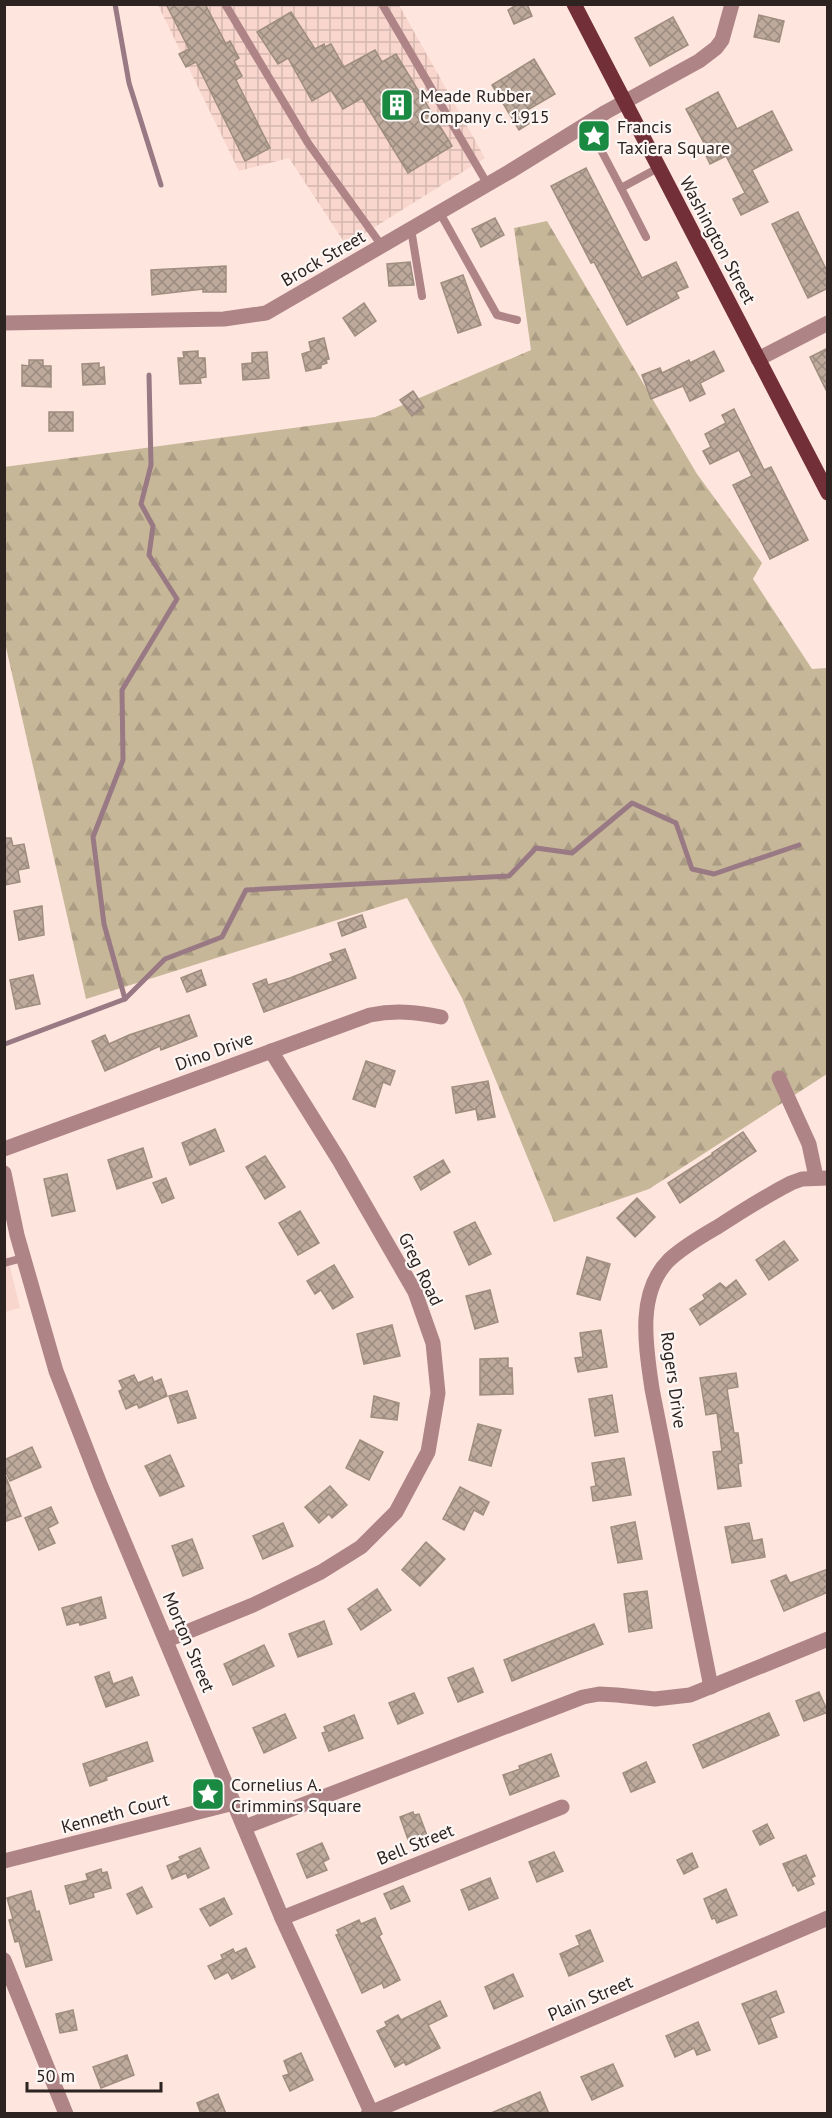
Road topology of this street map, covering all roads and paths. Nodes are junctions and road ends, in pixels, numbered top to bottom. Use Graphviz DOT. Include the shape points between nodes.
graph roads {
  1 [pos="225,4"];
  2 [pos="382,4"];
  3 [pos="574,4"];
  4 [pos="732,4"];
  5 [pos="624,102"];
  6 [pos="601,150"];
  7 [pos="658,168"];
  8 [pos="488,185"];
  9 [pos="621,188"];
  10 [pos="440,213"];
  11 [pos="411,230"];
  12 [pos="646,237"];
  13 [pos="382,246"];
  14 [pos="422,296"];
  15 [pos="517,320"];
  16 [pos="4,323"];
  17 [pos="828,323"];
  18 [pos="758,359"];
  19 [pos="828,493"];
  20 [pos="441,1017"];
  21 [pos="272,1051"];
  22 [pos="779,1078"];
  23 [pos="4,1149"];
  24 [pos="4,1173"];
  25 [pos="822,1178"];
  26 [pos="23,1258"];
  27 [pos="4,1263"];
  28 [pos="828,1639"];
  29 [pos="167,1640"];
  30 [pos="711,1687"];
  31 [pos="234,1803"];
  32 [pos="562,1807"];
  33 [pos="245,1827"];
  34 [pos="4,1861"];
  35 [pos="282,1918"];
  36 [pos="828,1918"];
  37 [pos="4,1960"];
  38 [pos="370,2113"];
  39 [pos="66,2114"];
  1 -- 13 [label="lane" via="308,143"];
  2 -- 8 [label="lane"];
  3 -- 5 [label="main road, Washington Street"];
  4 -- 5 [label="street, Brock Street" via="726,30 716,48 699,62"];
  5 -- 7 [label="main road, Washington Street"];
  5 -- 8 [label="street, Brock Street"];
  6 -- 9 [label="lane"];
  7 -- 9 [label="lane"];
  7 -- 18 [label="main road, Washington Street"];
  8 -- 10 [label="street, Brock Street"];
  9 -- 12 [label="lane"];
  10 -- 11 [label="street, Brock Street"];
  10 -- 15 [label="lane" via="497,315"];
  11 -- 13 [label="street, Brock Street"];
  11 -- 14 [label="lane"];
  13 -- 16 [label="street, Brock Street" via="275,308 252,316"];
  17 -- 18 [label="street"];
  18 -- 19 [label="main road, Washington Street"];
  20 -- 21 [label="street, Dino Drive" via="408,1011 370,1015"];
  21 -- 23 [label="street, Dino Drive"];
  21 -- 29 [label="street, Greg Road" via="415,1292 433,1343 438,1393 428,1452 396,1512 361,1547 321,1572 253,1605"];
  22 -- 25 [label="street"];
  24 -- 26 [label="street, Morton Street"];
  25 -- 30 [label="street, Rogers Drive" via="802,1179 776,1191 685,1247 668,1262 650,1294 646,1331 652,1389"];
  26 -- 27 [label="lane"];
  26 -- 29 [label="street, Morton Street" via="56,1371"];
  28 -- 30 [label="street"];
  29 -- 31 [label="street, Morton Street"];
  30 -- 33 [label="street" via="672,1698 599,1694 583,1697"];
  31 -- 33 [label="street, Morton Street"];
  31 -- 34 [label="street, Kenneth Court"];
  32 -- 35 [label="street, Bell Street"];
  33 -- 35 [label="street, Morton Street"];
  35 -- 38 [label="street, Morton Street"];
  36 -- 38 [label="street, Plain Street"];
  37 -- 39 [label="street"];
}
